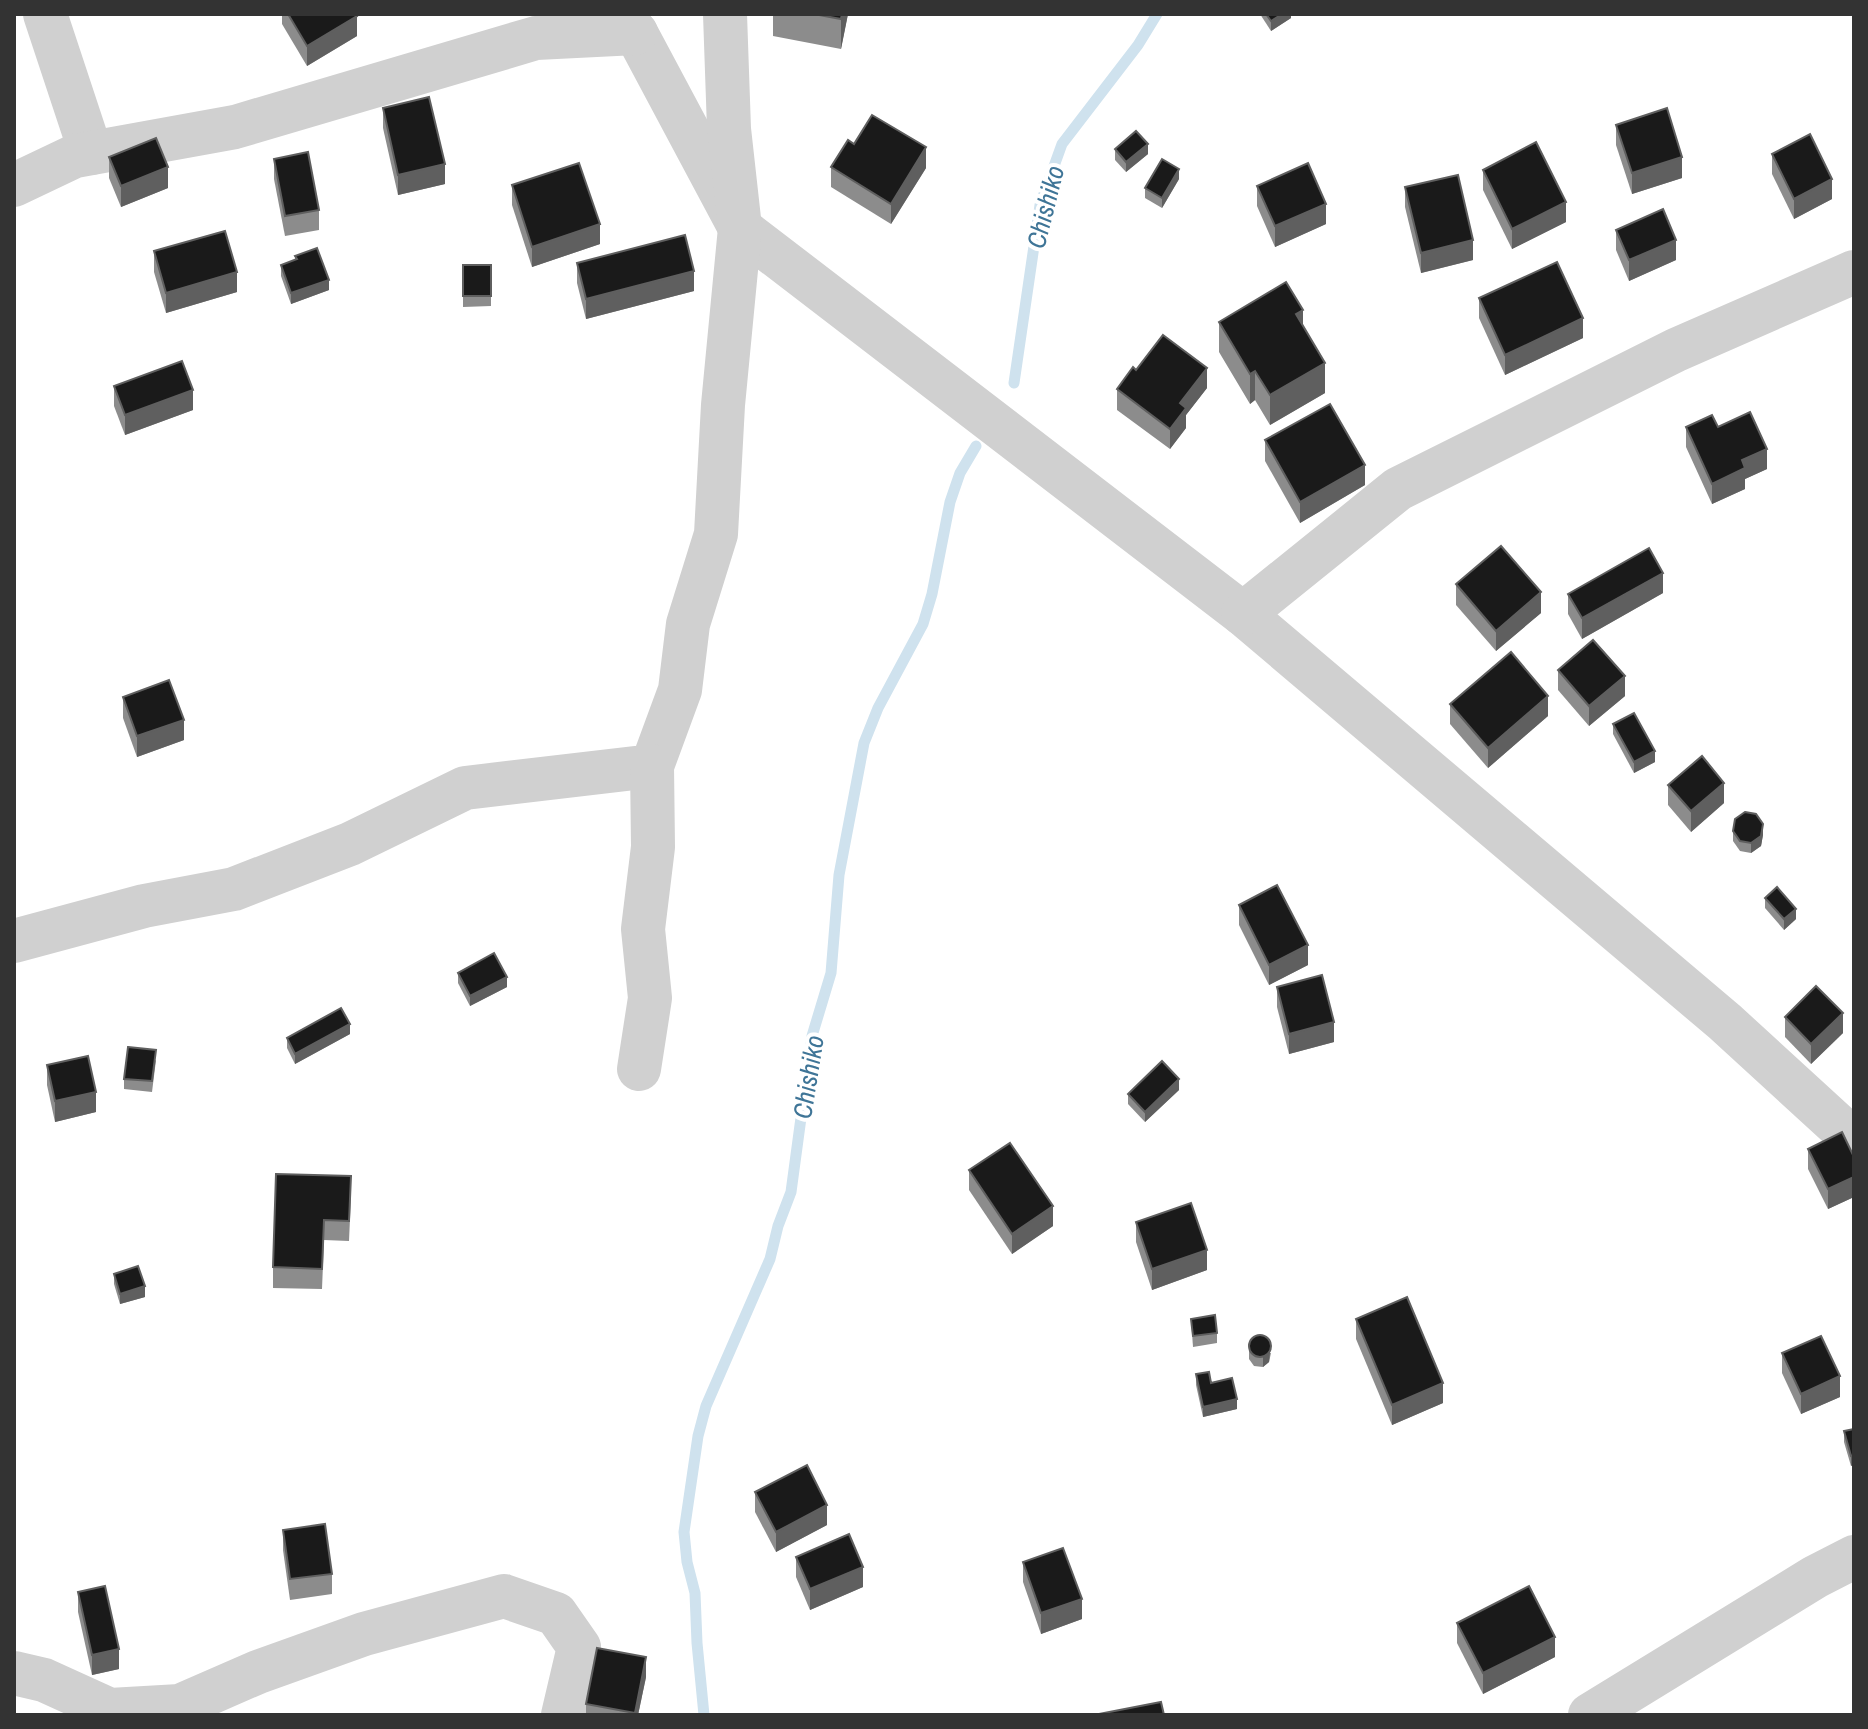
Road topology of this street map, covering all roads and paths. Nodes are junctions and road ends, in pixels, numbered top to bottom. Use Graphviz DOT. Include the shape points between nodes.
graph roads {
  1 [pos="45,14"];
  2 [pos="725,14"];
  3 [pos="628,23"];
  4 [pos="91,153"];
  5 [pos="14,185"];
  6 [pos="740,228"];
  7 [pos="1854,272"];
  8 [pos="1243,614"];
  9 [pos="652,766"];
  10 [pos="14,941"];
  11 [pos="639,1069"];
  12 [pos="1854,1136"];
  13 [pos="1854,1557"];
  14 [pos="14,1673"];
  15 [pos="563,1715"];
  16 [pos="1590,1715"];
  1 -- 4 [label="street"];
  2 -- 6 [label="street" via="729,129"];
  3 -- 4 [label="street" via="536,38 235,127"];
  3 -- 6 [label="street"];
  4 -- 5 [label="street"];
  6 -- 8 [label="street"];
  6 -- 9 [label="street" via="716,534 688,624 680,690"];
  7 -- 8 [label="street" via="1676,350 1398,489"];
  8 -- 12 [label="street"];
  9 -- 10 [label="street" via="465,788 350,844 234,889 144,906"];
  9 -- 11 [label="street" via="653,847 643,929 650,998"];
  13 -- 16 [label="street"];
  14 -- 15 [label="street" via="44,1680 110,1710 180,1706 364,1634 504,1596 556,1614 579,1647"];
}
